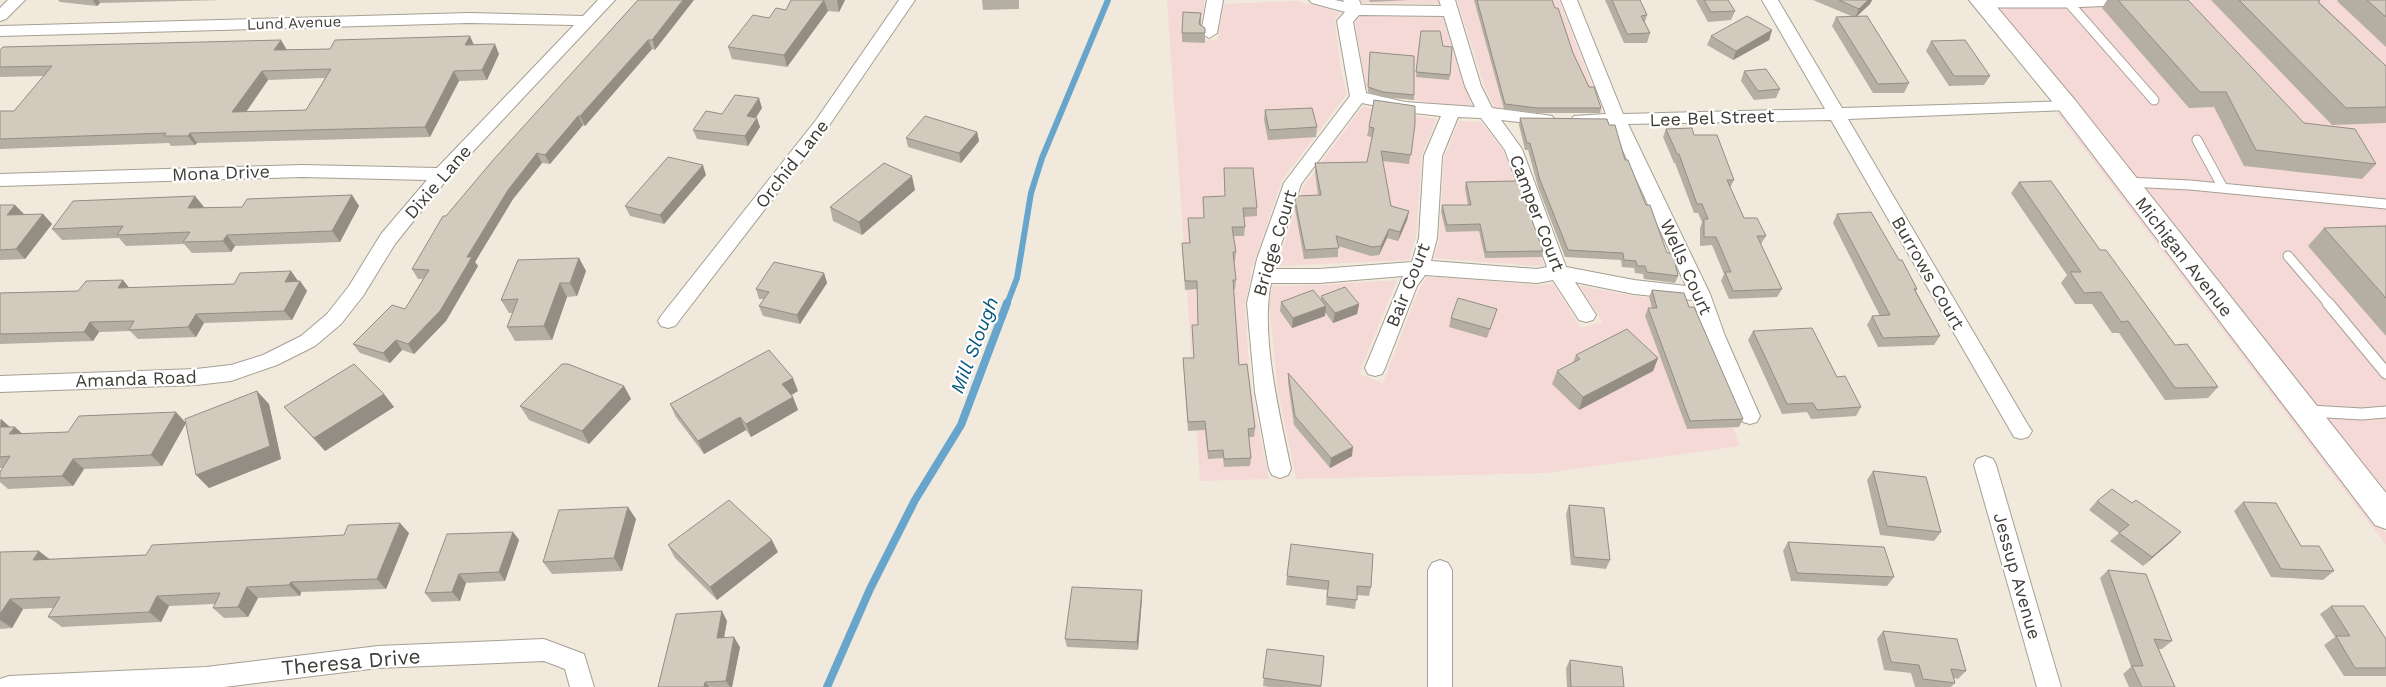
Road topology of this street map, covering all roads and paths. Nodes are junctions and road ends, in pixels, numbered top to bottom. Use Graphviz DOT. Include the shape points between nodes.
graph roads {
  1 [pos="17,0"];
  2 [pos="607,0"];
  3 [pos="907,0"];
  4 [pos="1215,0"];
  5 [pos="1317,0"];
  6 [pos="1569,0"];
  7 [pos="1770,0"];
  8 [pos="2137,0"];
  9 [pos="2067,1"];
  10 [pos="1982,2"];
  11 [pos="1353,5"];
  12 [pos="1449,6"];
  13 [pos="0,16"];
  14 [pos="588,21"];
  15 [pos="0,31"];
  16 [pos="1209,33"];
  17 [pos="1358,96"];
  18 [pos="2154,100"];
  19 [pos="2067,105"];
  20 [pos="1451,113"];
  21 [pos="1486,113"];
  22 [pos="1836,114"];
  23 [pos="1617,120"];
  24 [pos="2197,140"];
  25 [pos="442,174"];
  26 [pos="0,180"];
  27 [pos="2126,182"];
  28 [pos="2223,188"];
  29 [pos="2386,204"];
  30 [pos="2288,256"];
  31 [pos="1419,269"];
  32 [pos="1558,272"];
  33 [pos="1262,276"];
  34 [pos="1700,294"];
  35 [pos="1586,316"];
  36 [pos="668,321"];
  37 [pos="270,360"];
  38 [pos="1375,368"];
  39 [pos="2386,373"];
  40 [pos="0,384"];
  41 [pos="2304,410"];
  42 [pos="2386,412"];
  43 [pos="1750,416"];
  44 [pos="2021,431"];
  45 [pos="1985,465"];
  46 [pos="1280,469"];
  47 [pos="2386,516"];
  48 [pos="1440,570"];
  49 [pos="9,687"];
  50 [pos="582,687"];
  51 [pos="1440,687"];
  52 [pos="2049,687"];
  1 -- 13 [label="street"];
  2 -- 14 [label="street, Dixie Lane"];
  3 -- 36 [label="street, Orchid Lane" via="874,54 813,138"];
  4 -- 16 [label="street"];
  5 -- 11 [label="street"];
  6 -- 23 [label="street, Wells Court"];
  7 -- 22 [label="street, Burrows Court"];
  8 -- 9 [label="lane"];
  9 -- 10 [label="lane"];
  9 -- 18 [label="lane"];
  10 -- 19 [label="main road, Michigan Avenue"];
  11 -- 12 [label="street"];
  11 -- 17 [label="street" via="1345,21"];
  12 -- 21 [label="street, Camper Court" via="1473,86"];
  14 -- 15 [label="street, Lund Avenue" via="469,18"];
  14 -- 25 [label="street, Dixie Lane"];
  17 -- 20 [label="street, Lee Bel Street" via="1380,104"];
  17 -- 33 [label="street, Bridge Court" via="1292,183"];
  19 -- 22 [label="street, Lee Bel Street"];
  19 -- 27 [label="main road, Michigan Avenue"];
  20 -- 21 [label="street, Lee Bel Street"];
  20 -- 31 [label="street, Bair Court" via="1433,156 1428,238"];
  21 -- 23 [label="street, Lee Bel Street" via="1536,120"];
  21 -- 32 [label="street, Camper Court" via="1513,148"];
  22 -- 23 [label="street, Lee Bel Street"];
  22 -- 44 [label="street, Burrows Court"];
  23 -- 34 [label="street, Wells Court"];
  24 -- 28 [label="lane"];
  25 -- 26 [label="street, Mona Drive" via="302,171"];
  25 -- 37 [label="street, Dixie Lane" via="388,240 334,319 308,341"];
  27 -- 28 [label="lane"];
  27 -- 41 [label="main road, Michigan Avenue"];
  28 -- 29 [label="lane"];
  30 -- 39 [label="lane"];
  31 -- 32 [label="street" via="1435,267 1537,276"];
  31 -- 33 [label="street" via="1319,276"];
  31 -- 38 [label="street, Bair Court" via="1408,284"];
  32 -- 34 [label="street" via="1634,287"];
  32 -- 35 [label="street, Camper Court"];
  33 -- 46 [label="street, Bridge Court" via="1257,304 1261,357"];
  34 -- 43 [label="street, Wells Court"];
  37 -- 40 [label="street, Amanda Road" via="231,373 196,377"];
  41 -- 42 [label="lane" via="2362,414"];
  41 -- 47 [label="main road, Michigan Avenue"];
  45 -- 52 [label="street, Jessup Avenue"];
  48 -- 51 [label="street"];
  49 -- 50 [label="street, Theresa Drive" via="206,678 378,657 544,650 575,662"];
}
